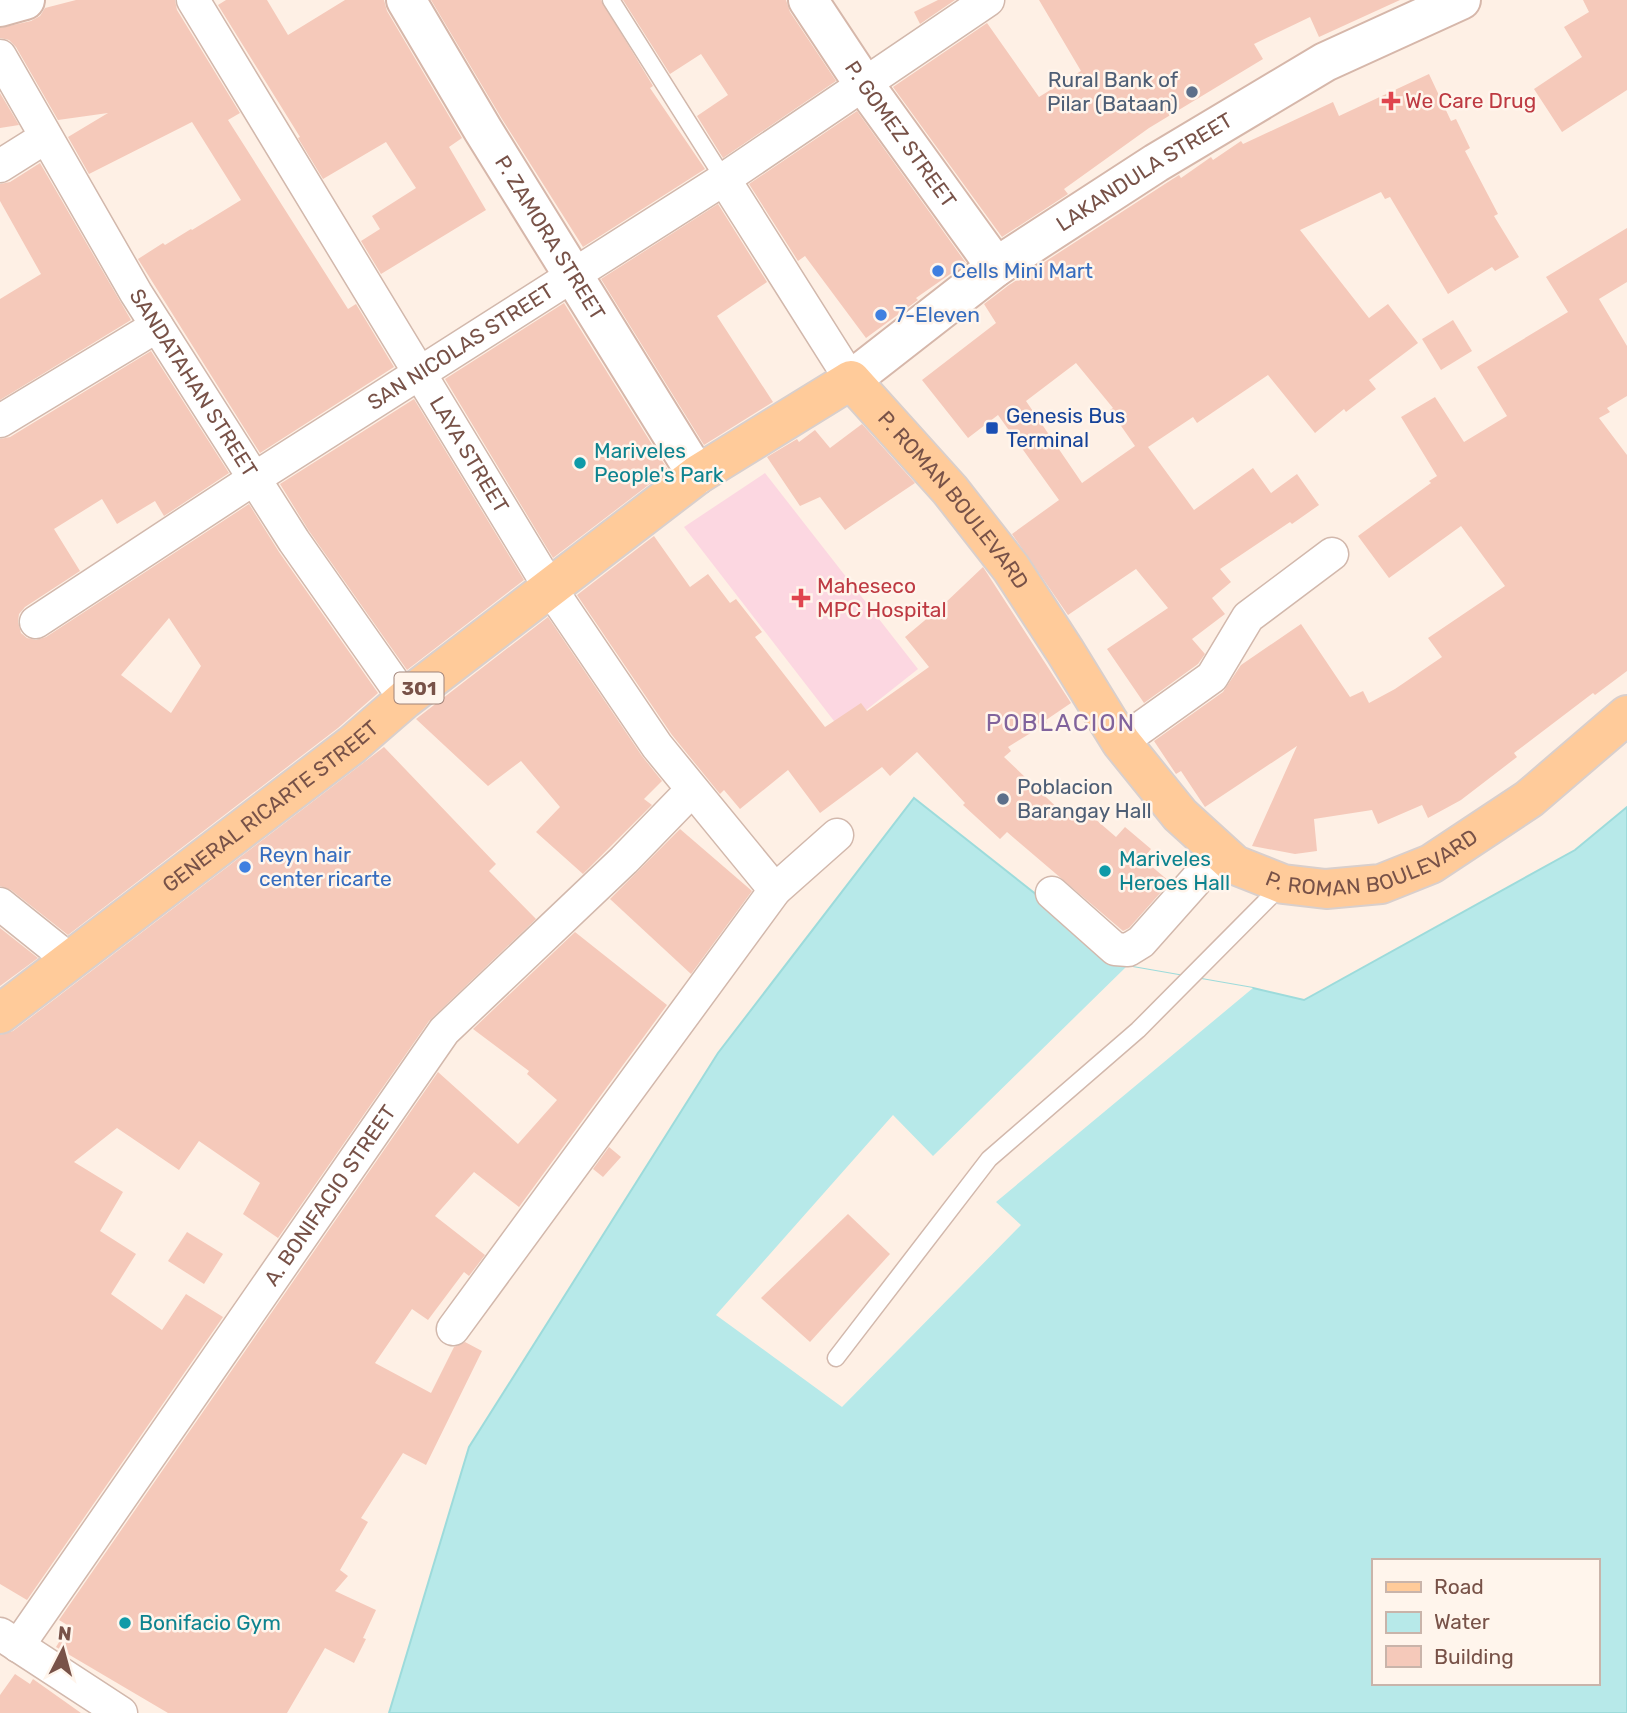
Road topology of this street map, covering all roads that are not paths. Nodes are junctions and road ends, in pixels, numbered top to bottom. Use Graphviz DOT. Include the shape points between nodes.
graph roads {
  1 [pos="25,0"];
  2 [pos="193,0"];
  3 [pos="406,0"];
  4 [pos="611,0"];
  5 [pos="808,0"];
  6 [pos="988,0"];
  7 [pos="1461,0"];
  8 [pos="0,7"];
  9 [pos="0,56"];
  10 [pos="863,83"];
  11 [pos="46,137"];
  12 [pos="0,166"];
  13 [pos="724,179"];
  14 [pos="996,267"];
  15 [pos="573,276"];
  16 [pos="157,326"];
  17 [pos="420,373"];
  18 [pos="852,380"];
  19 [pos="0,421"];
  20 [pos="697,475"];
  21 [pos="255,478"];
  22 [pos="1332,554"];
  23 [pos="550,588"];
  24 [pos="36,622"];
  25 [pos="405,699"];
  26 [pos="1627,715"];
  27 [pos="1121,742"];
  28 [pos="692,790"];
  29 [pos="837,835"];
  30 [pos="1221,852"];
  31 [pos="1283,884"];
  32 [pos="775,890"];
  33 [pos="1052,893"];
  34 [pos="0,904"];
  35 [pos="71,961"];
  36 [pos="0,1014"];
  37 [pos="453,1329"];
  38 [pos="836,1358"];
  39 [pos="9,1640"];
  40 [pos="121,1713"];
  1 -- 8 [label="street"];
  2 -- 17 [label="street, LAYA STREET"];
  3 -- 15 [label="street, P. ZAMORA STREET"];
  4 -- 13 [label="lane"];
  5 -- 10 [label="street, P. GOMEZ STREET"];
  6 -- 10 [label="street, SAN NICOLAS STREET"];
  7 -- 14 [label="street, LAKANDULA STREET" via="1325,62 1156,163"];
  9 -- 11 [label="street, SANDATAHAN STREET"];
  10 -- 13 [label="street, SAN NICOLAS STREET"];
  10 -- 14 [label="street, P. GOMEZ STREET"];
  11 -- 12 [label="street"];
  11 -- 16 [label="street, SANDATAHAN STREET"];
  13 -- 15 [label="street, SAN NICOLAS STREET"];
  13 -- 18 [label="street"];
  14 -- 18 [label="street, LAKANDULA STREET"];
  15 -- 17 [label="street, SAN NICOLAS STREET"];
  15 -- 20 [label="street, P. ZAMORA STREET"];
  16 -- 19 [label="street"];
  16 -- 21 [label="street, SANDATAHAN STREET"];
  17 -- 21 [label="street, SAN NICOLAS STREET"];
  17 -- 23 [label="street, LAYA STREET"];
  18 -- 20 [label="main road, GENERAL RICARTE STREET / 301"];
  18 -- 27 [label="main road, P. ROMAN BOULEVARD" via="1011,568"];
  20 -- 23 [label="main road, GENERAL RICARTE STREET / 301"];
  21 -- 24 [label="street, SAN NICOLAS STREET"];
  21 -- 25 [label="street, SANDATAHAN STREET"];
  22 -- 27 [label="street" via="1248,617 1212,677"];
  23 -- 25 [label="main road, GENERAL RICARTE STREET / 301"];
  23 -- 28 [label="street, LAYA STREET"];
  25 -- 35 [label="main road, GENERAL RICARTE STREET / 301"];
  26 -- 31 [label="main road, P. ROMAN BOULEVARD" via="1529,799 1431,864 1381,884 1326,889"];
  27 -- 30 [label="main road, P. ROMAN BOULEVARD" via="1180,815"];
  28 -- 32 [label="street, LAYA STREET"];
  28 -- 39 [label="street, A. BONIFACIO STREET" via="444,1031"];
  29 -- 32 [label="street"];
  30 -- 31 [label="main road, P. ROMAN BOULEVARD" via="1235,865"];
  30 -- 33 [label="street" via="1141,942 1128,950 1115,949"];
  31 -- 38 [label="lane" via="1138,1030 989,1159"];
  32 -- 37 [label="street"];
  34 -- 35 [label="street"];
  35 -- 36 [label="main road, GENERAL RICARTE STREET / 301"];
  39 -- 40 [label="street"];
}
